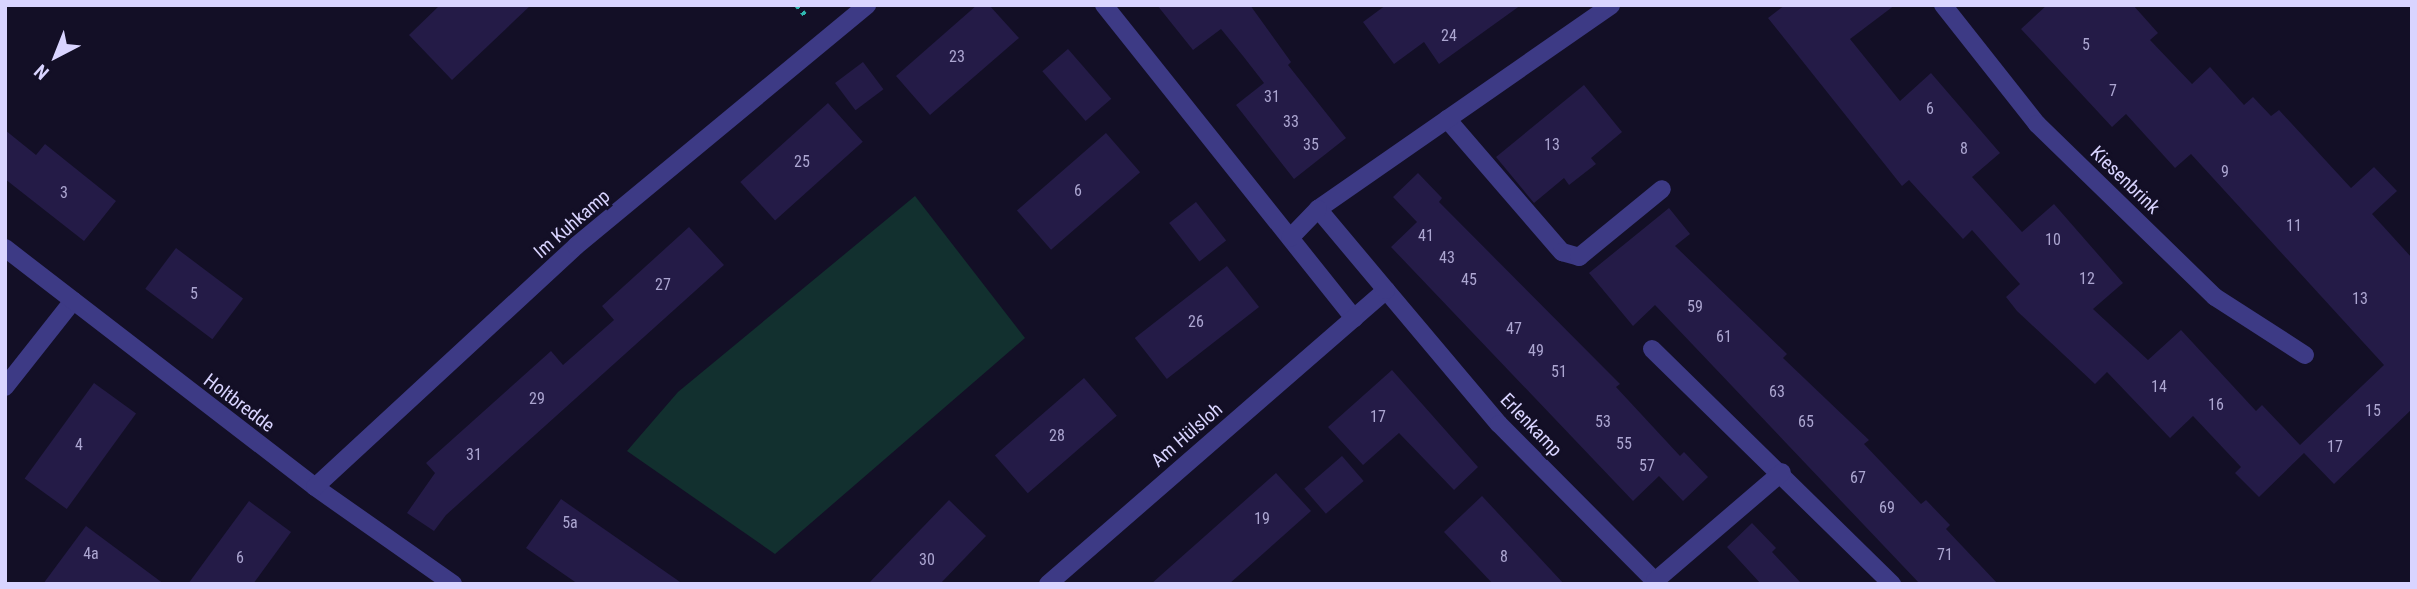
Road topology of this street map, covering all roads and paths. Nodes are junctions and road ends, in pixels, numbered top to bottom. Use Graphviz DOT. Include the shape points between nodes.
graph roads {
  1 [pos="867,5"];
  2 [pos="1104,5"];
  3 [pos="1611,5"];
  4 [pos="1943,5"];
  5 [pos="1447,119"];
  6 [pos="1662,189"];
  7 [pos="1318,209"];
  8 [pos="1290,238"];
  9 [pos="5,248"];
  10 [pos="1386,290"];
  11 [pos="74,301"];
  12 [pos="1354,318"];
  13 [pos="1652,349"];
  14 [pos="2305,355"];
  15 [pos="5,387"];
  16 [pos="1782,472"];
  17 [pos="316,487"];
  18 [pos="1657,583"];
  19 [pos="453,584"];
  20 [pos="1048,584"];
  21 [pos="1892,584"];
  1 -- 17 [label="street, Im Kuhkamp" via="576,246"];
  2 -- 8 [label="street"];
  3 -- 5 [label="street"];
  4 -- 14 [label="street, Kiesenbrink" via="2037,124 2205,288"];
  5 -- 6 [label="street" via="1562,252 1579,257"];
  5 -- 7 [label="street"];
  7 -- 8 [label="street"];
  7 -- 10 [label="street, Erlenkamp"];
  8 -- 12 [label="street"];
  9 -- 11 [label="street, Holtbredde"];
  10 -- 12 [label="street"];
  10 -- 18 [label="street, Erlenkamp" via="1499,424"];
  11 -- 15 [label="street"];
  11 -- 17 [label="street, Holtbredde"];
  12 -- 20 [label="street, Am Hülsloh"];
  13 -- 16 [label="street"];
  16 -- 18 [label="street, Erlenkamp"];
  16 -- 21 [label="street"];
  17 -- 19 [label="street, Holtbredde"];
}
